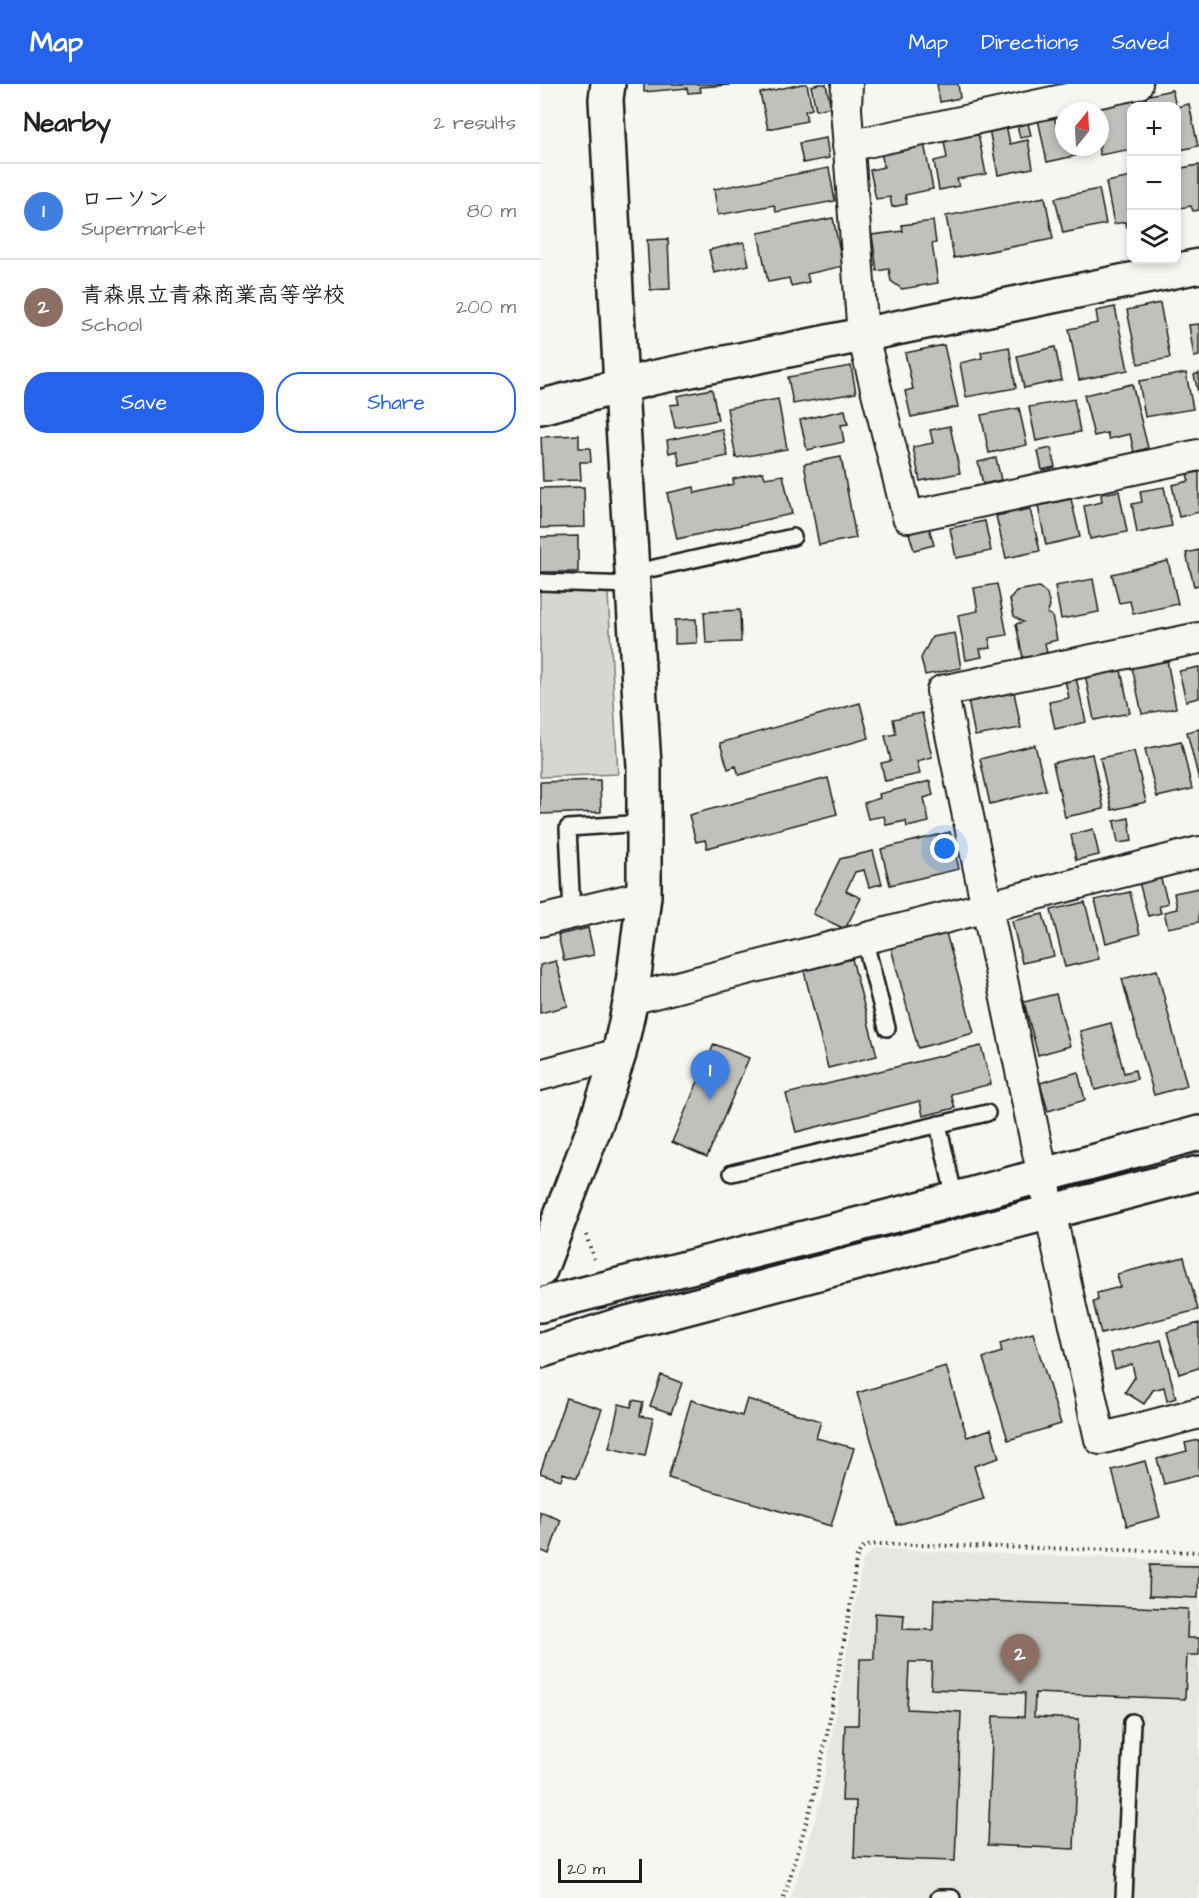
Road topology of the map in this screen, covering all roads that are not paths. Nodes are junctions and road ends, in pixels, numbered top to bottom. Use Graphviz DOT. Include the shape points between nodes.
graph roads {
  1 [pos="608,84"];
  2 [pos="847,84"];
  3 [pos="1137,84"];
  4 [pos="848,146"];
  5 [pos="1199,266"];
  6 [pos="862,336"];
  7 [pos="621,385"];
  8 [pos="540,406"];
  9 [pos="1199,455"];
  10 [pos="793,537"];
  11 [pos="633,579"];
  12 [pos="540,582"];
  13 [pos="1199,638"];
  14 [pos="644,823"];
  15 [pos="1199,852"];
  16 [pos="644,896"];
  17 [pos="987,907"];
  18 [pos="572,913"];
  19 [pos="540,921"];
  20 [pos="864,938"];
  21 [pos="631,999"];
  22 [pos="888,1028"];
  23 [pos="619,1054"];
  24 [pos="540,1075"];
  25 [pos="987,1113"];
  26 [pos="938,1124"];
  27 [pos="1199,1133"];
  28 [pos="732,1173"];
  29 [pos="1199,1173"];
  30 [pos="1044,1175"];
  31 [pos="955,1199"];
  32 [pos="1052,1213"];
  33 [pos="540,1270"];
  34 [pos="540,1305"];
  35 [pos="540,1351"];
  36 [pos="1199,1413"];
  37 [pos="1132,1722"];
  38 [pos="939,1898"];
  39 [pos="952,1898"];
  40 [pos="1124,1898"];
  1 -- 7 [label="street"];
  2 -- 4 [label="street"];
  3 -- 4 [label="street"];
  4 -- 6 [label="street"];
  5 -- 6 [label="street"];
  6 -- 7 [label="street"];
  6 -- 9 [label="street" via="908,517"];
  7 -- 8 [label="street"];
  7 -- 11 [label="street"];
  10 -- 11 [label="lane"];
  11 -- 12 [label="lane"];
  11 -- 14 [label="street"];
  13 -- 17 [label="street" via="942,691"];
  14 -- 16 [label="street"];
  14 -- 18 [label="lane" via="568,828"];
  15 -- 17 [label="street"];
  16 -- 18 [label="street"];
  16 -- 21 [label="street"];
  17 -- 20 [label="street"];
  17 -- 30 [label="street"];
  18 -- 19 [label="street"];
  20 -- 21 [label="street"];
  20 -- 22 [label="lane"];
  21 -- 23 [label="street"];
  23 -- 24 [label="street"];
  23 -- 33 [label="street"];
  25 -- 26 [label="lane"];
  26 -- 28 [label="lane"];
  26 -- 31 [label="lane"];
  27 -- 30 [label="street"];
  29 -- 32 [label="street"];
  30 -- 31 [label="street"];
  30 -- 32 [label="street"];
  31 -- 34 [label="street"];
  32 -- 35 [label="street" via="613,1327"];
  32 -- 36 [label="street" via="1100,1438"];
  37 -- 40 [label="lane"];
  38 -- 39 [label="lane"];
}
